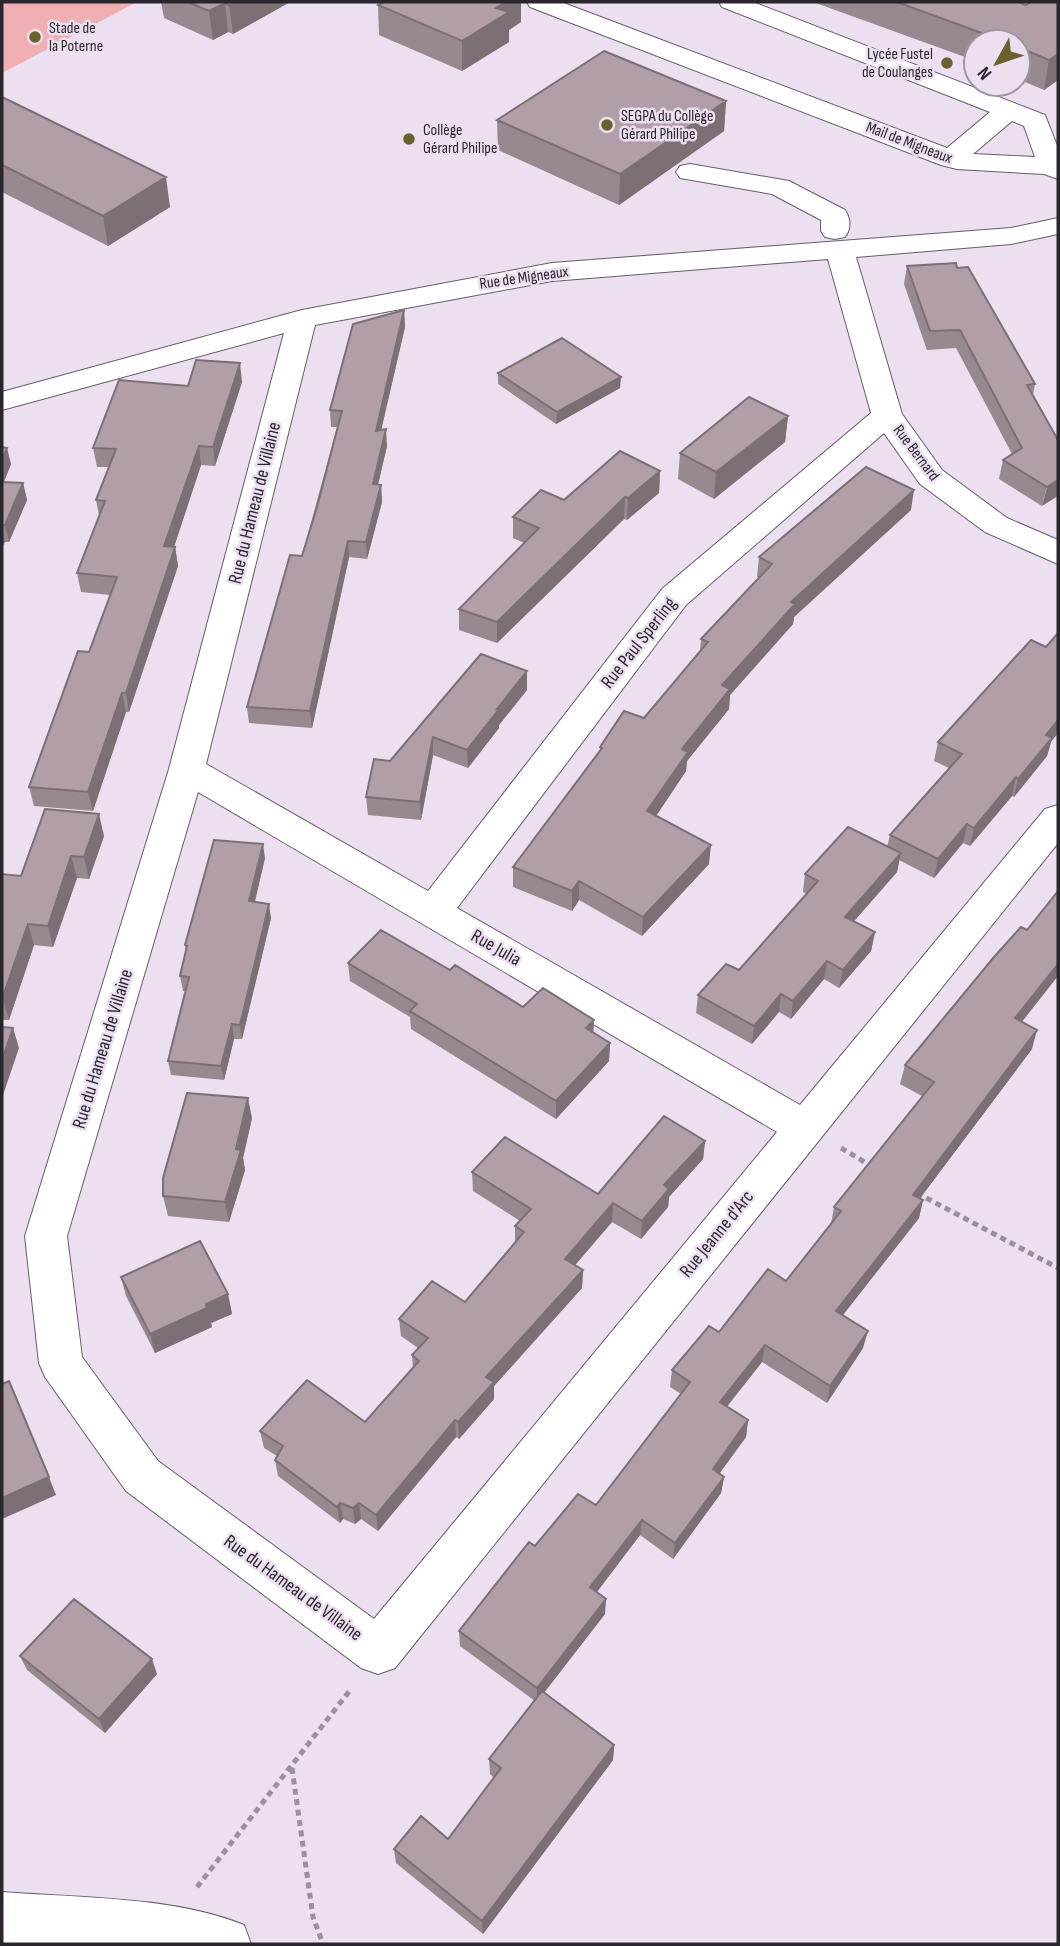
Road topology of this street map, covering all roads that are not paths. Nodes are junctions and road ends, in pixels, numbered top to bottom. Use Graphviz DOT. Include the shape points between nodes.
graph roads {
  1 [pos="539,2"];
  2 [pos="731,2"];
  3 [pos="1009,110"];
  4 [pos="950,159"];
  5 [pos="1055,169"];
  6 [pos="690,172"];
  7 [pos="1058,226"];
  8 [pos="837,241"];
  9 [pos="302,319"];
  10 [pos="2,401"];
  11 [pos="887,415"];
  12 [pos="1058,553"];
  13 [pos="187,769"];
  14 [pos="1058,818"];
  15 [pos="433,912"];
  16 [pos="804,1127"];
  17 [pos="378,1651"];
  18 [pos="2,1918"];
  19 [pos="225,1944"];
  1 -- 4 [label="street, Mail de Migneaux"];
  2 -- 3 [label="street, Mail de Migneaux"];
  3 -- 4 [label="street"];
  3 -- 5 [label="street, Mail de Migneaux" via="1036,121"];
  4 -- 5 [label="street, Mail de Migneaux"];
  6 -- 8 [label="street" via="779,187 835,216"];
  7 -- 8 [label="street, Rue de Migneaux" via="1011,236"];
  8 -- 9 [label="street, Rue de Migneaux" via="552,272"];
  8 -- 11 [label="street, Rue Bernard"];
  9 -- 10 [label="street, Rue de Migneaux"];
  9 -- 13 [label="street, Rue du Hameau de Villaine"];
  11 -- 12 [label="street, Rue Bernard" via="931,477 958,499 996,524"];
  11 -- 15 [label="street, Rue Paul Sperling" via="674,597"];
  13 -- 15 [label="street, Rue Julia"];
  13 -- 17 [label="street, Rue du Hameau de Villaine" via="46,1236 61,1363 142,1476"];
  14 -- 16 [label="street, Rue Jeanne d'Arc"];
  15 -- 16 [label="street, Rue Julia"];
  16 -- 17 [label="street, Rue Jeanne d'Arc"];
  18 -- 19 [label="street" via="162,1931"];
}
